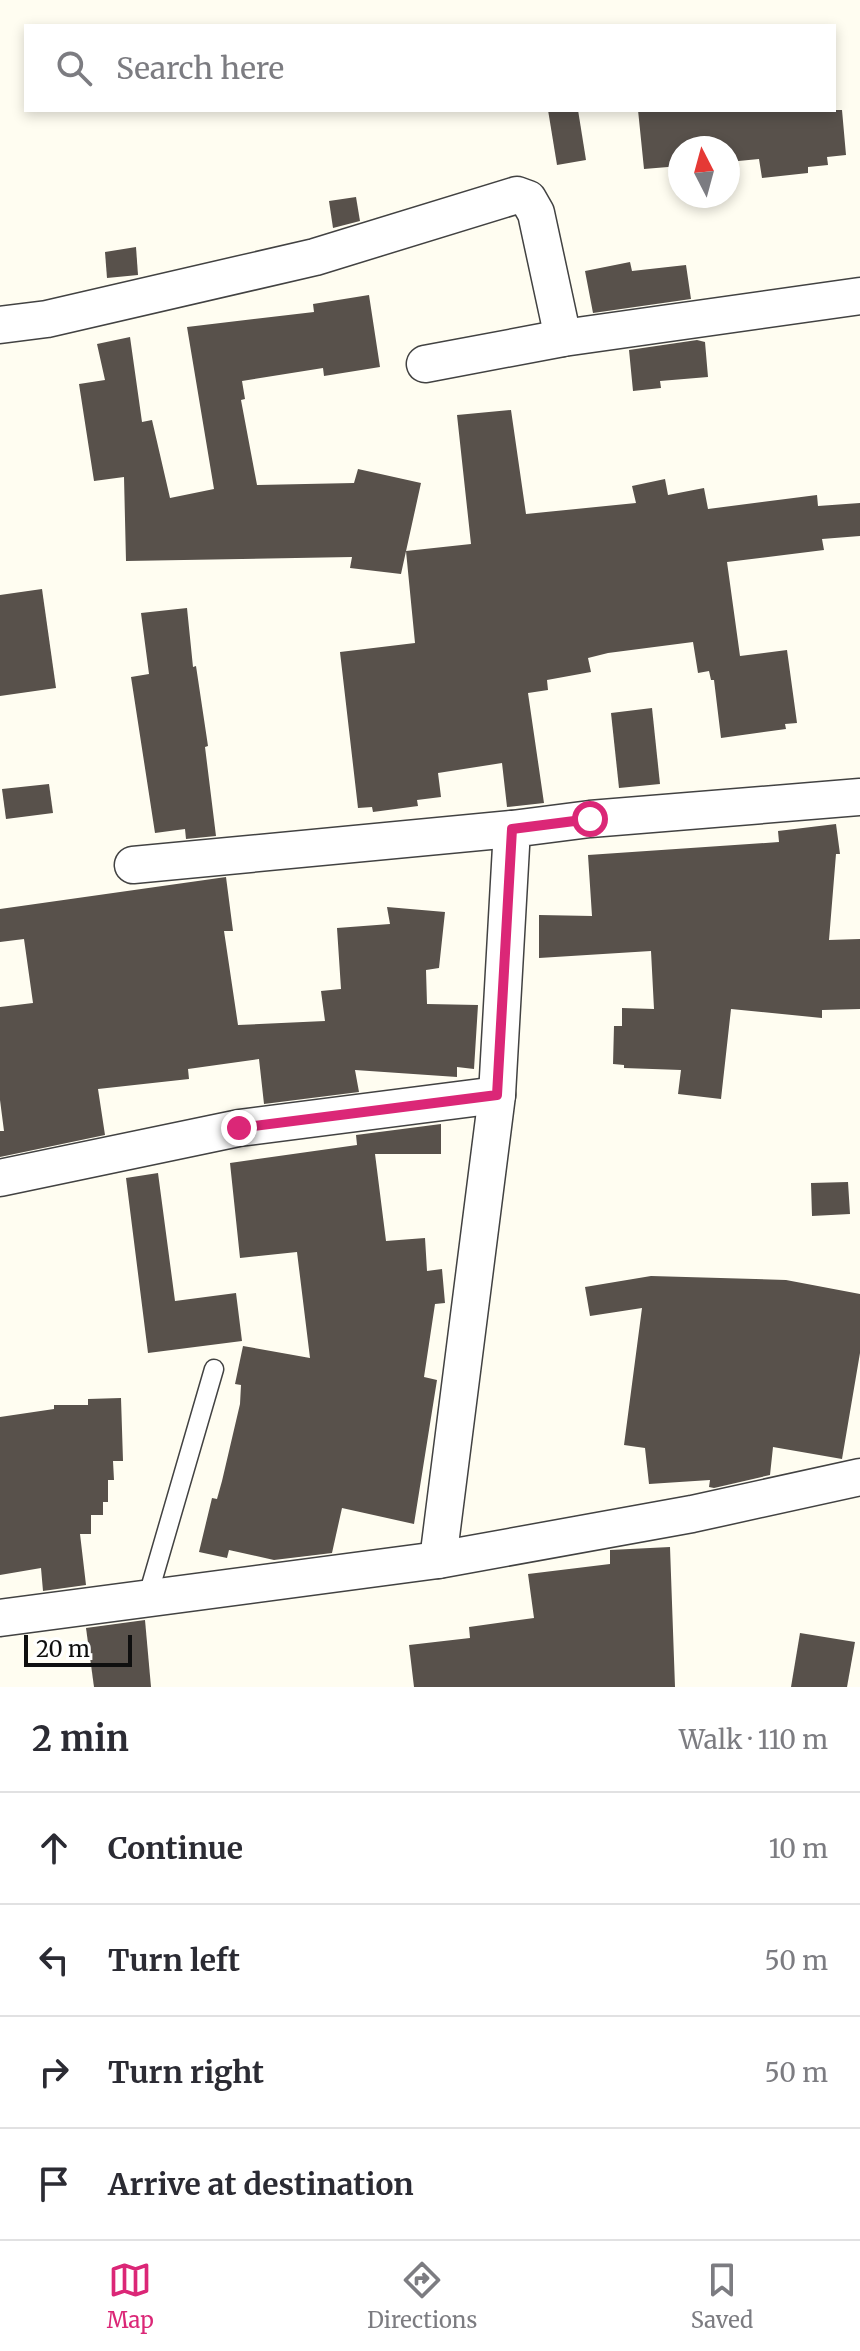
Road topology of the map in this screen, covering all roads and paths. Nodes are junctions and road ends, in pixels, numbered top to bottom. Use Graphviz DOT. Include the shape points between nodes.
graph roads {
  1 [pos="860,296"];
  2 [pos="0,325"];
  3 [pos="563,338"];
  4 [pos="425,364"];
  5 [pos="860,797"];
  6 [pos="512,829"];
  7 [pos="133,865"];
  8 [pos="497,1095"];
  9 [pos="0,1178"];
  10 [pos="214,1369"];
  11 [pos="860,1477"];
  12 [pos="438,1560"];
  13 [pos="147,1599"];
  14 [pos="0,1618"];
  1 -- 3 [label="street"];
  2 -- 3 [label="street" via="47,319 315,257 517,195 528,199 536,213"];
  3 -- 4 [label="street"];
  5 -- 6 [label="street"];
  6 -- 7 [label="street"];
  6 -- 8 [label="street"];
  8 -- 9 [label="street" via="239,1128"];
  8 -- 12 [label="street"];
  10 -- 13 [label="lane"];
  11 -- 12 [label="street"];
  12 -- 13 [label="street"];
  13 -- 14 [label="street"];
}
